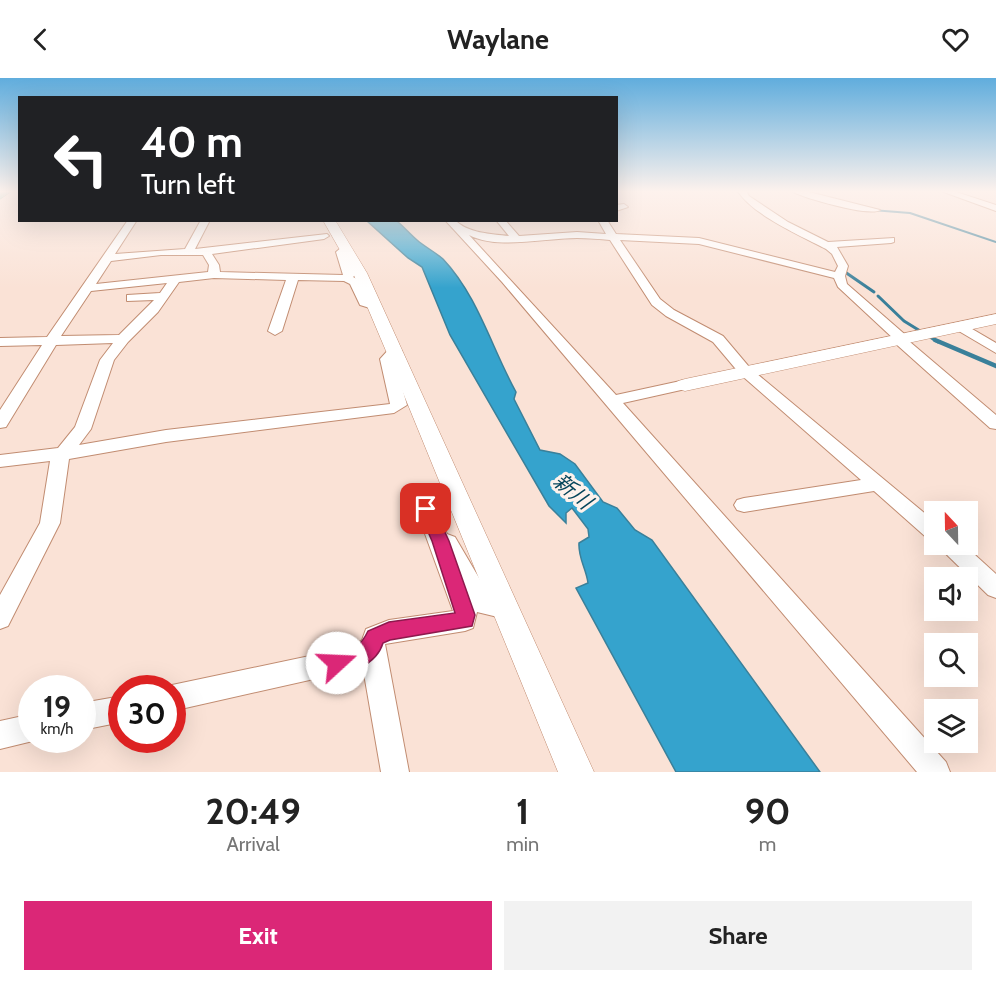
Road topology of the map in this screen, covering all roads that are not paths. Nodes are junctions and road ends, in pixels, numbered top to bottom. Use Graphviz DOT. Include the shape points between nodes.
graph roads {
  1 [pos="131,223"];
  2 [pos="204,223"];
  3 [pos="452,223"];
  4 [pos="454,223"];
  5 [pos="503,223"];
  6 [pos="604,223"];
  7 [pos="783,223"];
  8 [pos="326,228"];
  9 [pos="611,236"];
  10 [pos="516,238"];
  11 [pos="891,240"];
  12 [pos="828,245"];
  13 [pos="346,249"];
  14 [pos="189,250"];
  15 [pos="203,252"];
  16 [pos="109,258"];
  17 [pos="214,275"];
  18 [pos="839,276"];
  19 [pos="293,277"];
  20 [pos="346,278"];
  21 [pos="174,281"];
  22 [pos="87,288"];
  23 [pos="164,296"];
  24 [pos="131,298"];
  25 [pos="373,305"];
  26 [pos="996,320"];
  27 [pos="962,327"];
  28 [pos="275,331"];
  29 [pos="123,339"];
  30 [pos="51,341"];
  31 [pos="902,341"];
  32 [pos="0,342"];
  33 [pos="996,349"];
  34 [pos="395,351"];
  35 [pos="745,371"];
  36 [pos="685,385"];
  37 [pos="612,401"];
  38 [pos="0,423"];
  39 [pos="996,424"];
  40 [pos="63,454"];
  41 [pos="0,461"];
  42 [pos="878,484"];
  43 [pos="744,505"];
  44 [pos="426,509"];
  45 [pos="924,523"];
  46 [pos="440,541"];
  47 [pos="961,555"];
  48 [pos="996,588"];
  49 [pos="506,609"];
  50 [pos="0,618"];
  51 [pos="372,647"];
  52 [pos="186,695"];
  53 [pos="18,731"];
  54 [pos="0,735"];
  55 [pos="395,772"];
  56 [pos="576,772"];
  57 [pos="936,772"];
  1 -- 16 [label="street"];
  2 -- 14 [label="street"];
  3 -- 37 [label="street"];
  4 -- 10 [label="street" via="478,236"];
  5 -- 10 [label="street"];
  6 -- 9 [label="street"];
  7 -- 12 [label="street"];
  8 -- 13 [label="street"];
  8 -- 15 [label="street"];
  9 -- 10 [label="street"];
  9 -- 18 [label="street" via="709,243"];
  9 -- 35 [label="street" via="656,302 670,314 718,339"];
  11 -- 12 [label="street"];
  12 -- 18 [label="street" via="837,252 843,266"];
  13 -- 20 [label="street" via="340,252 350,274"];
  13 -- 25 [label="street"];
  14 -- 15 [label="street"];
  14 -- 16 [label="street"];
  15 -- 17 [label="street" via="214,265"];
  16 -- 22 [label="street"];
  17 -- 19 [label="street"];
  17 -- 21 [label="street"];
  18 -- 31 [label="street" via="842,285"];
  19 -- 20 [label="street"];
  19 -- 28 [label="street"];
  20 -- 25 [label="street" via="355,282 364,302"];
  21 -- 22 [label="street"];
  21 -- 23 [label="street"];
  22 -- 30 [label="street"];
  23 -- 24 [label="street"];
  23 -- 29 [label="street"];
  25 -- 34 [label="street"];
  26 -- 27 [label="street"];
  27 -- 31 [label="street"];
  27 -- 33 [label="street"];
  29 -- 30 [label="street"];
  29 -- 40 [label="street" via="107,360 83,429"];
  30 -- 32 [label="street"];
  30 -- 38 [label="street"];
  31 -- 35 [label="street"];
  31 -- 39 [label="street"];
  34 -- 40 [label="street" via="387,359 399,405 394,408 166,436"];
  34 -- 49 [label="street"];
  35 -- 36 [label="street"];
  35 -- 42 [label="street"];
  36 -- 37 [label="street"];
  37 -- 57 [label="street"];
  40 -- 41 [label="street"];
  40 -- 50 [label="street" via="59,459 50,523"];
  42 -- 43 [label="street"];
  42 -- 45 [label="street"];
  44 -- 46 [label="street"];
  46 -- 49 [label="street" via="448,543 482,604"];
  46 -- 51 [label="street" via="465,620 389,631 375,637"];
  47 -- 48 [label="street"];
  49 -- 56 [label="street"];
  51 -- 52 [label="street" via="358,658"];
  51 -- 55 [label="street"];
  53 -- 54 [label="street"];
}
